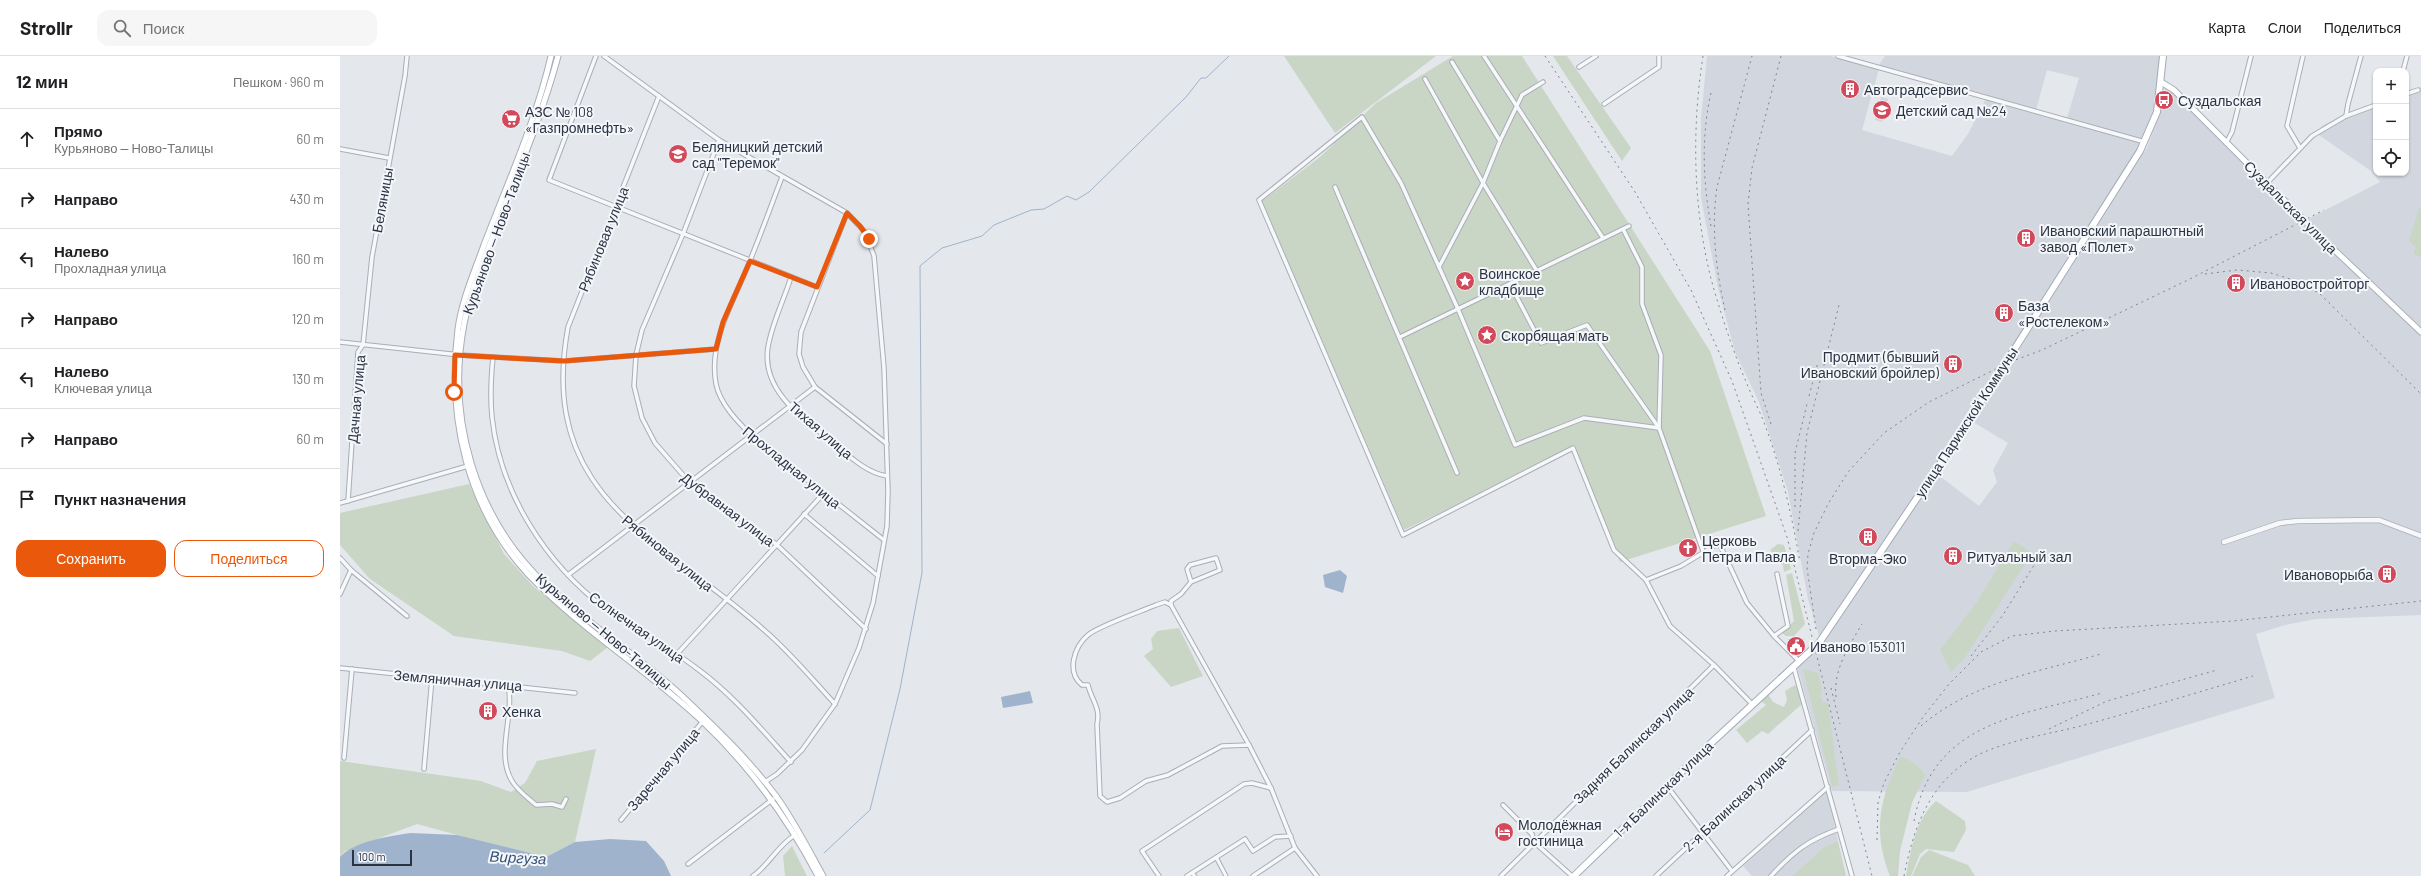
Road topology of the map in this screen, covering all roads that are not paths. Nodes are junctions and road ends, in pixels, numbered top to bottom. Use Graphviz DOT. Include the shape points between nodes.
graph roads {
  1 [pos="407,56"];
  2 [pos="551,56"];
  3 [pos="558,56"];
  4 [pos="596,56"];
  5 [pos="604,56"];
  6 [pos="1484,56"];
  7 [pos="1596,56"];
  8 [pos="1659,56"];
  9 [pos="1838,56"];
  10 [pos="2163,56"];
  11 [pos="2251,56"];
  12 [pos="2303,56"];
  13 [pos="2361,56"];
  14 [pos="2407,56"];
  15 [pos="1452,62"];
  16 [pos="1579,68"];
  17 [pos="2404,68"];
  18 [pos="1425,79"];
  19 [pos="1543,82"];
  20 [pos="2161,82"];
  21 [pos="2418,90"];
  22 [pos="2409,93"];
  23 [pos="659,96"];
  24 [pos="1604,104"];
  25 [pos="2373,106"];
  26 [pos="1516,107"];
  27 [pos="2346,116"];
  28 [pos="719,140"];
  29 [pos="1500,141"];
  30 [pos="2145,142"];
  31 [pos="2226,143"];
  32 [pos="2300,148"];
  33 [pos="340,149"];
  34 [pos="390,158"];
  35 [pos="782,177"];
  36 [pos="1483,183"];
  37 [pos="2267,183"];
  38 [pos="1335,187"];
  39 [pos="616,207"];
  40 [pos="847,213"];
  41 [pos="1629,226"];
  42 [pos="1623,229"];
  43 [pos="684,234"];
  44 [pos="1603,238"];
  45 [pos="750,261"];
  46 [pos="1439,267"];
  47 [pos="1537,271"];
  48 [pos="791,277"];
  49 [pos="1510,284"];
  50 [pos="817,287"];
  51 [pos="1458,309"];
  52 [pos="2421,332"];
  53 [pos="1400,337"];
  54 [pos="340,342"];
  55 [pos="363,345"];
  56 [pos="716,349"];
  57 [pos="458,355"];
  58 [pos="636,355"];
  59 [pos="493,357"];
  60 [pos="564,361"];
  61 [pos="815,387"];
  62 [pos="791,406"];
  63 [pos="1660,428"];
  64 [pos="752,436"];
  65 [pos="887,444"];
  66 [pos="469,465"];
  67 [pos="1457,473"];
  68 [pos="887,476"];
  69 [pos="690,483"];
  70 [pos="824,493"];
  71 [pos="348,501"];
  72 [pos="340,503"];
  73 [pos="804,514"];
  74 [pos="632,526"];
  75 [pos="2421,536"];
  76 [pos="884,540"];
  77 [pos="2224,542"];
  78 [pos="776,544"];
  79 [pos="1703,551"];
  80 [pos="340,558"];
  81 [pos="351,570"];
  82 [pos="1777,574"];
  83 [pos="568,575"];
  84 [pos="878,576"];
  85 [pos="1646,580"];
  86 [pos="1191,582"];
  87 [pos="340,594"];
  88 [pos="727,600"];
  89 [pos="1171,605"];
  90 [pos="407,616"];
  91 [pos="866,629"];
  92 [pos="1774,636"];
  93 [pos="677,654"];
  94 [pos="1800,662"];
  95 [pos="1714,665"];
  96 [pos="340,668"];
  97 [pos="1794,668"];
  98 [pos="352,669"];
  99 [pos="432,678"];
  100 [pos="508,685"];
  101 [pos="575,693"];
  102 [pos="835,704"];
  103 [pos="1753,704"];
  104 [pos="704,720"];
  105 [pos="1812,730"];
  106 [pos="1249,745"];
  107 [pos="344,758"];
  108 [pos="791,762"];
  109 [pos="424,769"];
  110 [pos="765,782"];
  111 [pos="1667,786"];
  112 [pos="1828,787"];
  113 [pos="1271,788"];
  114 [pos="566,799"];
  115 [pos="772,799"];
  116 [pos="1502,805"];
  117 [pos="621,820"];
  118 [pos="1839,829"];
  119 [pos="1702,832"];
  120 [pos="795,835"];
  121 [pos="1291,836"];
  122 [pos="1534,842"];
  123 [pos="1295,848"];
  124 [pos="1216,857"];
  125 [pos="688,864"];
  126 [pos="1732,871"];
  127 [pos="1316,874"];
  128 [pos="1193,875"];
  129 [pos="753,876"];
  130 [pos="818,876"];
  131 [pos="823,876"];
  132 [pos="1159,876"];
  133 [pos="1187,876"];
  134 [pos="1226,876"];
  135 [pos="1253,876"];
  136 [pos="1310,876"];
  137 [pos="1501,876"];
  138 [pos="1573,876"];
  139 [pos="1656,876"];
  140 [pos="1727,876"];
  141 [pos="1771,876"];
  142 [pos="1852,876"];
  1 -- 34 [label="street, Беляницы"];
  2 -- 57 [label="main road, Курьяново — Ново-Талицы" via="535,108 469,287 458,326"];
  3 -- 57 [label="main road, Курьяново — Ново-Талицы" via="539,115 471,294"];
  4 -- 39 [label="street" via="549,180"];
  5 -- 23 [label="street"];
  6 -- 26 [label="street"];
  7 -- 16 [label="street"];
  8 -- 24 [label="street" via="1659,67"];
  9 -- 30 [label="street"];
  10 -- 20 [label="main road, улица Парижской Коммуны"];
  11 -- 31 [label="street" via="2232,132"];
  12 -- 32 [label="street" via="2288,126"];
  13 -- 27 [label="street"];
  14 -- 17 [label="street"];
  15 -- 29 [label="street"];
  18 -- 36 [label="street"];
  19 -- 26 [label="street" via="1522,95"];
  20 -- 30 [label="main road, улица Парижской Коммуны" via="2157,112"];
  20 -- 31 [label="main road, Суздальская улица" via="2174,90"];
  21 -- 22 [label="street"];
  23 -- 28 [label="street"];
  23 -- 39 [label="street, Рябиновая улица"];
  25 -- 27 [label="street"];
  26 -- 29 [label="street"];
  26 -- 44 [label="street"];
  27 -- 32 [label="street" via="2323,128"];
  28 -- 35 [label="street"];
  28 -- 43 [label="street, Дубравная улица"];
  29 -- 36 [label="street"];
  30 -- 94 [label="main road, улица Парижской Коммуны" via="1967,424 1819,643"];
  31 -- 37 [label="main road, Суздальская улица"];
  32 -- 37 [label="street"];
  33 -- 34 [label="street"];
  34 -- 55 [label="street, Беляницы" via="372,257"];
  35 -- 40 [label="street"];
  35 -- 45 [label="street, Прохладная улица"];
  36 -- 46 [label="street"];
  36 -- 47 [label="street"];
  37 -- 52 [label="main road, Суздальская улица"];
  38 -- 53 [label="street"];
  39 -- 43 [label="street"];
  39 -- 60 [label="street, Рябиновая улица" via="568,328"];
  40 -- 50 [label="street"];
  40 -- 65 [label="street" via="865,232 874,256 884,368"];
  41 -- 42 [label="street"];
  42 -- 44 [label="street"];
  42 -- 63 [label="street" via="1642,267 1642,304 1661,355"];
  43 -- 45 [label="street"];
  43 -- 58 [label="street, Дубравная улица" via="642,330"];
  44 -- 47 [label="street"];
  45 -- 48 [label="street"];
  45 -- 56 [label="street, Прохладная улица" via="723,322"];
  46 -- 51 [label="street"];
  46 -- 85 [label="street" via="1401,183 1362,117 1260,200 1402,535 1573,448 1614,550"];
  47 -- 49 [label="street"];
  48 -- 50 [label="street"];
  48 -- 62 [label="street, Тихая улица" via="771,334 767,354 774,384"];
  49 -- 51 [label="street"];
  49 -- 63 [label="street" via="1541,343 1587,325"];
  50 -- 61 [label="street" via="801,332 799,349 803,367"];
  51 -- 53 [label="street"];
  51 -- 63 [label="street" via="1515,444 1584,418"];
  53 -- 67 [label="street"];
  54 -- 55 [label="street"];
  55 -- 57 [label="street"];
  55 -- 71 [label="street, Дачная улица" via="358,352"];
  56 -- 58 [label="street"];
  56 -- 64 [label="street, Прохладная улица" via="716,385 723,401"];
  57 -- 59 [label="street"];
  57 -- 66 [label="main road, Курьяново — Ново-Талицы" via="461,414"];
  58 -- 60 [label="street"];
  58 -- 69 [label="street, Дубравная улица" via="634,386 643,422 662,451"];
  59 -- 60 [label="street"];
  59 -- 83 [label="street, Солнечная улица" via="492,418 504,471 529,523"];
  60 -- 74 [label="street, Рябиновая улица" via="563,397 571,438 594,483"];
  61 -- 62 [label="street"];
  61 -- 65 [label="street"];
  62 -- 64 [label="street"];
  62 -- 68 [label="street, Тихая улица" via="801,418 858,462 878,475"];
  63 -- 79 [label="street"];
  64 -- 69 [label="street"];
  64 -- 70 [label="street, Прохладная улица"];
  65 -- 68 [label="street"];
  66 -- 71 [label="street"];
  66 -- 104 [label="main road, Курьяново — Ново-Талицы" via="493,519 532,571 561,598 665,682"];
  68 -- 76 [label="street" via="887,526"];
  69 -- 74 [label="street"];
  69 -- 78 [label="street, Дубравная улица"];
  70 -- 73 [label="street"];
  70 -- 76 [label="street, Прохладная улица"];
  71 -- 72 [label="street"];
  73 -- 78 [label="street"];
  73 -- 84 [label="street"];
  74 -- 83 [label="street"];
  74 -- 88 [label="street, Рябиновая улица"];
  75 -- 77 [label="street" via="2379,520 2298,521 2280,524"];
  76 -- 84 [label="street"];
  78 -- 88 [label="street"];
  78 -- 91 [label="street, Дубравная улица"];
  79 -- 85 [label="street" via="1681,566"];
  79 -- 92 [label="street" via="1719,543 1747,604"];
  80 -- 81 [label="street"];
  81 -- 87 [label="street"];
  81 -- 90 [label="street"];
  82 -- 92 [label="street" via="1788,626"];
  83 -- 93 [label="street, Солнечная улица" via="606,609"];
  84 -- 91 [label="street"];
  85 -- 95 [label="street" via="1670,626"];
  86 -- 86 [label="street" via="1188,568 1190,565 1216,558 1220,570"];
  86 -- 89 [label="street" via="1171,601"];
  88 -- 93 [label="street"];
  88 -- 102 [label="street, Рябиновая улица" via="765,630"];
  89 -- 106 [label="street"];
  89 -- 106 [label="street" via="1160,603 1089,634 1074,658 1072,667 1077,682 1088,685 1096,701 1099,717 1099,788 1102,800 1107,802 1120,798 1146,781 1168,775 1222,746"];
  91 -- 102 [label="street"];
  92 -- 94 [label="street"];
  93 -- 108 [label="street, Солнечная улица" via="721,689"];
  94 -- 97 [label="main road, 1-я Балинская улица"];
  95 -- 103 [label="street"];
  95 -- 122 [label="street, Задняя Балинская улица"];
  96 -- 98 [label="street, Земляничная улица"];
  97 -- 103 [label="main road, 1-я Балинская улица"];
  97 -- 105 [label="street"];
  98 -- 99 [label="street, Земляничная улица"];
  98 -- 107 [label="street"];
  99 -- 100 [label="street, Земляничная улица"];
  99 -- 109 [label="street"];
  100 -- 101 [label="street, Земляничная улица"];
  100 -- 114 [label="street" via="510,699 506,760 512,781 536,805 552,804 562,807"];
  102 -- 108 [label="street"];
  103 -- 111 [label="main road, 1-я Балинская улица"];
  104 -- 110 [label="main road, Курьяново — Ново-Талицы"];
  104 -- 115 [label="main road, Курьяново — Ново-Талицы"];
  104 -- 117 [label="street, Заречная улица"];
  105 -- 112 [label="street"];
  105 -- 119 [label="street, 2-я Балинская улица"];
  106 -- 113 [label="street"];
  108 -- 110 [label="street"];
  110 -- 131 [label="main road, Курьяново — Ново-Талицы" via="788,814"];
  111 -- 119 [label="street"];
  111 -- 138 [label="main road, 1-я Балинская улица"];
  112 -- 118 [label="street"];
  112 -- 126 [label="street"];
  113 -- 121 [label="street"];
  113 -- 132 [label="street" via="1252,783 1244,784 1142,851"];
  115 -- 120 [label="main road, Курьяново — Ново-Талицы"];
  115 -- 125 [label="street"];
  116 -- 122 [label="street" via="1532,834"];
  118 -- 141 [label="street" via="1819,836 1789,856"];
  118 -- 142 [label="street"];
  119 -- 126 [label="street"];
  119 -- 139 [label="street, 2-я Балинская улица"];
  120 -- 129 [label="street" via="788,839 764,869"];
  120 -- 130 [label="main road, Курьяново — Ново-Талицы"];
  121 -- 123 [label="street"];
  121 -- 124 [label="street" via="1275,838 1253,851 1245,839"];
  122 -- 137 [label="street, Задняя Балинская улица"];
  122 -- 138 [label="street"];
  123 -- 127 [label="street"];
  123 -- 135 [label="street"];
  124 -- 128 [label="street"];
  124 -- 134 [label="street"];
  126 -- 140 [label="street"];
  127 -- 136 [label="street"];
  128 -- 133 [label="street"];
}
